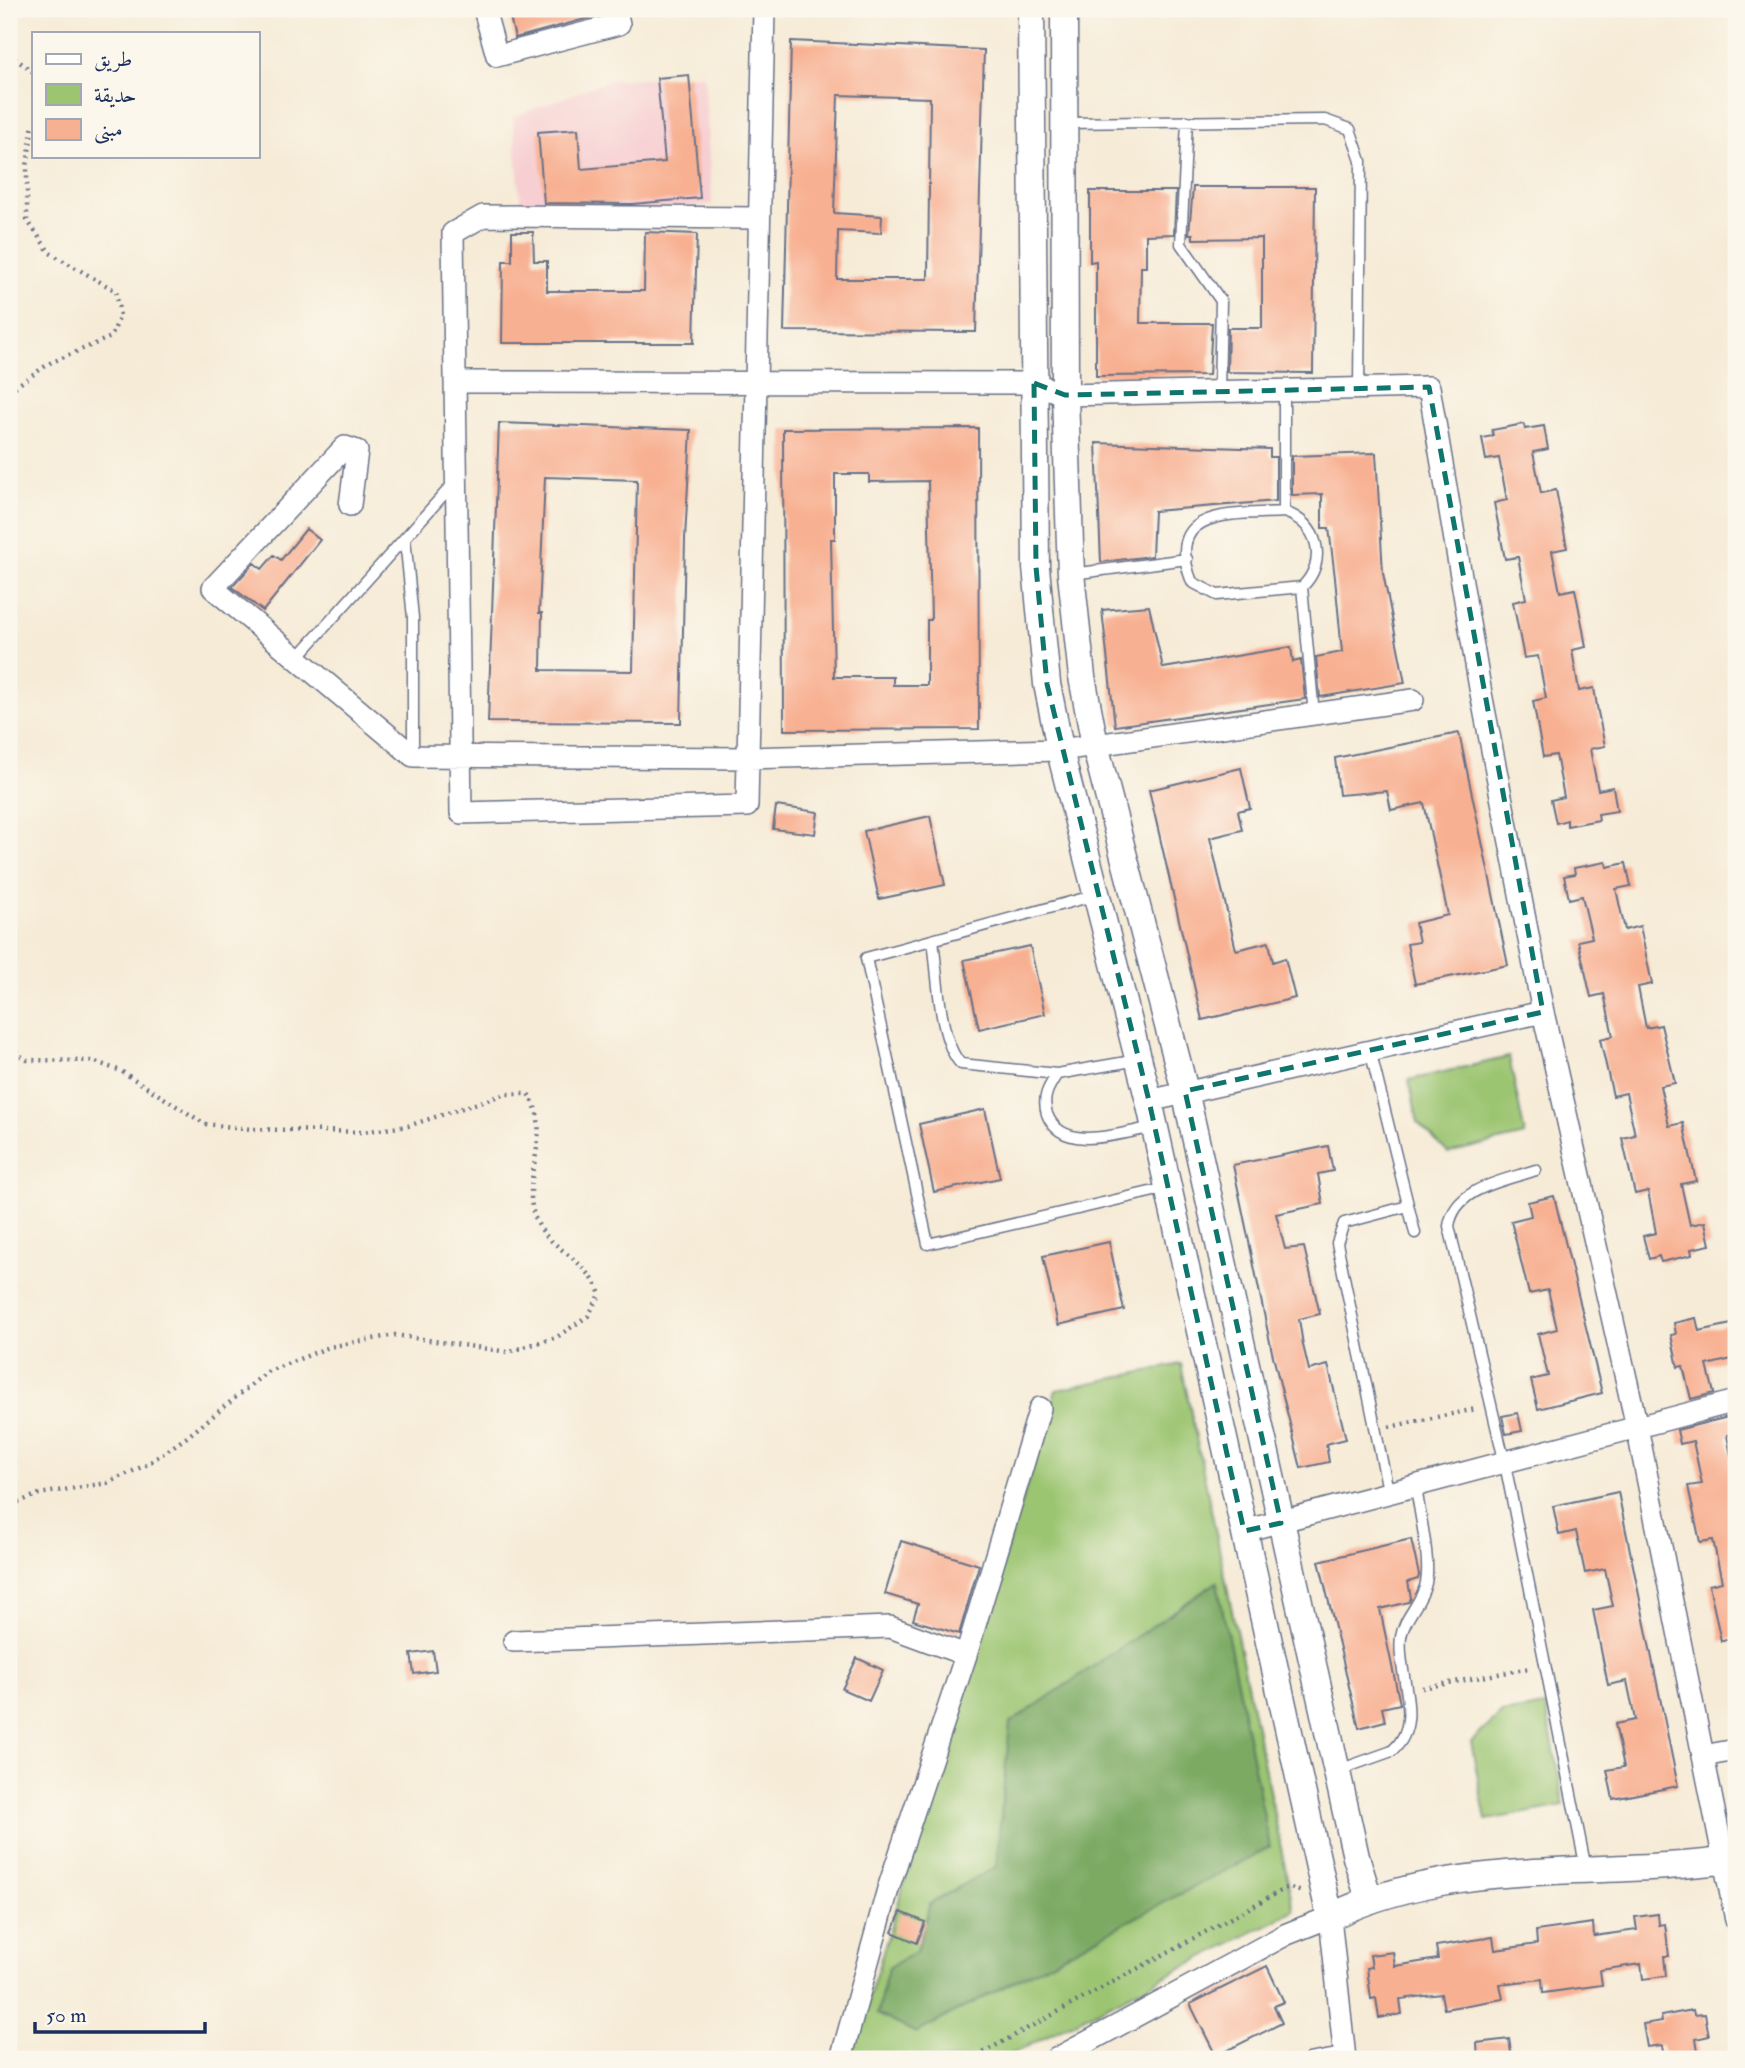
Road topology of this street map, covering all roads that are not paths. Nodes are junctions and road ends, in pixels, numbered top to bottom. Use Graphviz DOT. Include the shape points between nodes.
graph roads {
  1 [pos="484,9"];
  2 [pos="616,9"];
  3 [pos="764,9"];
  4 [pos="1031,9"];
  5 [pos="1064,9"];
  6 [pos="1187,121"];
  7 [pos="1064,123"];
  8 [pos="759,218"];
  9 [pos="455,382"];
  10 [pos="1034,383"];
  11 [pos="755,384"];
  12 [pos="1359,389"];
  13 [pos="1284,391"];
  14 [pos="1219,392"];
  15 [pos="1065,395"];
  16 [pos="456,481"];
  17 [pos="350,505"];
  18 [pos="1284,512"];
  19 [pos="405,538"];
  20 [pos="1187,559"];
  21 [pos="1071,574"];
  22 [pos="1302,587"];
  23 [pos="297,658"];
  24 [pos="1413,700"];
  25 [pos="1314,715"];
  26 [pos="1095,745"];
  27 [pos="1060,750"];
  28 [pos="460,754"];
  29 [pos="413,756"];
  30 [pos="748,758"];
  31 [pos="1096,895"];
  32 [pos="933,940"];
  33 [pos="1543,1012"];
  34 [pos="1370,1050"];
  35 [pos="1139,1059"];
  36 [pos="1057,1074"];
  37 [pos="1185,1091"];
  38 [pos="1149,1101"];
  39 [pos="1155,1127"];
  40 [pos="1536,1170"];
  41 [pos="1168,1188"];
  42 [pos="1408,1206"];
  43 [pos="1415,1233"];
  44 [pos="1736,1401"];
  45 [pos="1040,1408"];
  46 [pos="1637,1427"];
  47 [pos="1505,1464"];
  48 [pos="1416,1486"];
  49 [pos="1389,1495"];
  50 [pos="1281,1523"];
  51 [pos="1244,1531"];
  52 [pos="514,1641"];
  53 [pos="966,1655"];
  54 [pos="1736,1750"];
  55 [pos="1703,1756"];
  56 [pos="1336,1771"];
  57 [pos="1730,1860"];
  58 [pos="1586,1869"];
  59 [pos="1368,1899"];
  60 [pos="1328,1909"];
  61 [pos="1736,1920"];
  62 [pos="1345,2056"];
  63 [pos="841,2059"];
  64 [pos="1056,2059"];
  65 [pos="1309,2059"];
  1 -- 2 [label="street" via="497,56 619,23"];
  3 -- 8 [label="street"];
  4 -- 10 [label="street"];
  5 -- 7 [label="street"];
  6 -- 7 [label="lane"];
  6 -- 12 [label="lane" via="1325,120 1350,129 1361,161"];
  6 -- 14 [label="lane" via="1181,244 1221,300"];
  7 -- 15 [label="street"];
  8 -- 9 [label="street" via="483,216 453,233"];
  8 -- 11 [label="street"];
  9 -- 11 [label="street"];
  9 -- 16 [label="street"];
  10 -- 11 [label="street"];
  10 -- 15 [label="street"];
  10 -- 27 [label="street" via="1036,567 1047,684"];
  11 -- 30 [label="street"];
  12 -- 13 [label="street"];
  12 -- 33 [label="street" via="1429,387 1480,688"];
  13 -- 14 [label="street"];
  13 -- 18 [label="lane"];
  14 -- 15 [label="street"];
  15 -- 21 [label="street"];
  16 -- 19 [label="lane"];
  16 -- 28 [label="street"];
  17 -- 23 [label="street" via="357,451 345,447 213,588"];
  18 -- 20 [label="lane" via="1209,516 1191,533"];
  18 -- 22 [label="lane" via="1304,522 1319,551 1311,578"];
  19 -- 23 [label="lane"];
  19 -- 29 [label="lane" via="413,618"];
  20 -- 21 [label="lane"];
  20 -- 22 [label="lane" via="1192,582 1217,595"];
  21 -- 26 [label="street"];
  22 -- 25 [label="lane"];
  23 -- 29 [label="street"];
  24 -- 25 [label="street"];
  25 -- 26 [label="street"];
  26 -- 27 [label="street"];
  26 -- 37 [label="street"];
  27 -- 30 [label="street"];
  27 -- 31 [label="street"];
  28 -- 29 [label="street"];
  28 -- 30 [label="street"];
  28 -- 30 [label="street" via="461,813 747,806"];
  31 -- 32 [label="lane"];
  31 -- 35 [label="street"];
  32 -- 36 [label="lane" via="952,1055 961,1065"];
  32 -- 41 [label="lane" via="866,958 928,1244"];
  33 -- 34 [label="street"];
  33 -- 46 [label="street"];
  34 -- 37 [label="street"];
  34 -- 42 [label="lane"];
  35 -- 36 [label="lane"];
  35 -- 38 [label="street"];
  36 -- 39 [label="lane" via="1045,1092 1045,1108 1052,1126 1067,1137"];
  37 -- 38 [label="street"];
  37 -- 50 [label="street"];
  38 -- 39 [label="street"];
  39 -- 41 [label="street"];
  40 -- 47 [label="lane" via="1469,1194 1457,1204 1449,1226"];
  41 -- 51 [label="street"];
  42 -- 43 [label="lane"];
  42 -- 49 [label="lane" via="1344,1223 1336,1243"];
  44 -- 46 [label="street"];
  45 -- 53 [label="street"];
  46 -- 47 [label="street"];
  46 -- 55 [label="street"];
  47 -- 48 [label="street"];
  47 -- 58 [label="lane"];
  48 -- 49 [label="street"];
  48 -- 56 [label="lane" via="1426,1581 1401,1635 1408,1727 1399,1744 1383,1755"];
  49 -- 50 [label="street"];
  50 -- 51 [label="street"];
  50 -- 56 [label="street"];
  51 -- 60 [label="street"];
  52 -- 53 [label="street" via="890,1627"];
  53 -- 63 [label="street" via="888,1889"];
  54 -- 55 [label="street"];
  55 -- 57 [label="street"];
  56 -- 59 [label="street"];
  57 -- 58 [label="street"];
  57 -- 61 [label="street"];
  58 -- 59 [label="street" via="1442,1882"];
  59 -- 60 [label="street"];
  60 -- 62 [label="street"];
  60 -- 64 [label="street"];
  62 -- 65 [label="lane"];
}
